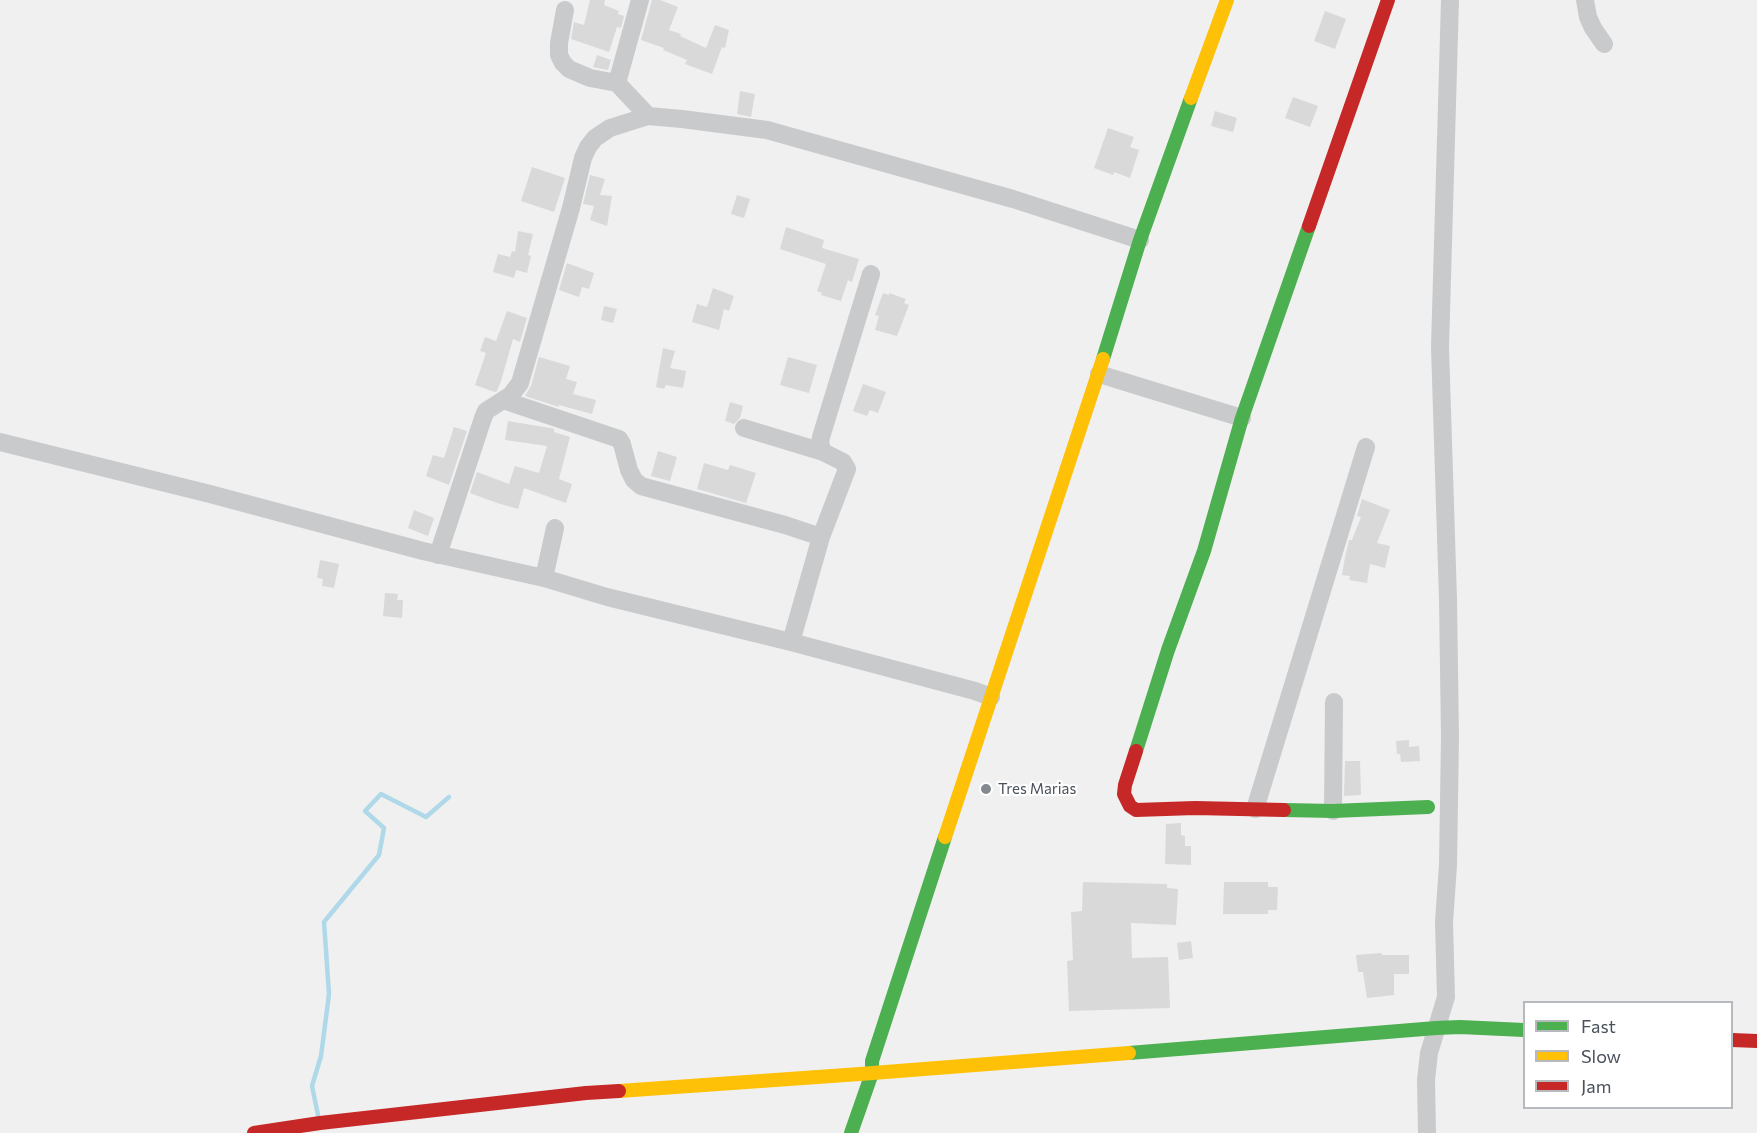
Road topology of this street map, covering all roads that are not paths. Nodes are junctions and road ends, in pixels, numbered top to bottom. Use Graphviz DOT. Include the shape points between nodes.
graph roads {
  1 [pos="640,0"];
  2 [pos="1227,0"];
  3 [pos="1388,0"];
  4 [pos="1450,0"];
  5 [pos="1585,0"];
  6 [pos="565,10"];
  7 [pos="1604,44"];
  8 [pos="617,84"];
  9 [pos="648,116"];
  10 [pos="1140,240"];
  11 [pos="871,274"];
  12 [pos="1099,374"];
  13 [pos="502,400"];
  14 [pos="1242,418"];
  15 [pos="744,428"];
  16 [pos="0,442"];
  17 [pos="1366,447"];
  18 [pos="823,452"];
  19 [pos="555,528"];
  20 [pos="821,537"];
  21 [pos="438,555"];
  22 [pos="544,578"];
  23 [pos="791,642"];
  24 [pos="991,697"];
  25 [pos="1334,702"];
  26 [pos="1428,807"];
  27 [pos="1255,810"];
  28 [pos="1333,811"];
  29 [pos="1436,1028"];
  30 [pos="1523,1030"];
  31 [pos="1733,1040"];
  32 [pos="1757,1041"];
  33 [pos="868,1069"];
  34 [pos="254,1133"];
  35 [pos="838,1133"];
  36 [pos="851,1133"];
  37 [pos="1427,1133"];
  1 -- 8 [label="street"];
  2 -- 10 [label="street"];
  3 -- 14 [label="street"];
  4 -- 29 [label="street" via="1440,347 1450,737 1444,922 1446,997"];
  5 -- 7 [label="street" via="1588,17"];
  6 -- 8 [label="street" via="559,43 562,63 590,78"];
  8 -- 9 [label="street"];
  9 -- 10 [label="street" via="767,130"];
  9 -- 13 [label="street" via="610,128 588,147 520,383"];
  10 -- 12 [label="street"];
  11 -- 18 [label="street" via="821,436"];
  12 -- 14 [label="street"];
  12 -- 24 [label="street"];
  13 -- 20 [label="street" via="619,438 629,470 641,486"];
  13 -- 21 [label="street" via="486,411 483,418"];
  14 -- 27 [label="street" via="1204,551 1168,650 1124,794 1136,810"];
  15 -- 18 [label="street"];
  16 -- 21 [label="street"];
  17 -- 27 [label="street"];
  18 -- 20 [label="street" via="843,462 847,469"];
  19 -- 22 [label="street"];
  20 -- 23 [label="street"];
  21 -- 22 [label="street"];
  22 -- 23 [label="street"];
  23 -- 24 [label="street"];
  24 -- 33 [label="street"];
  25 -- 28 [label="street"];
  26 -- 28 [label="street"];
  27 -- 28 [label="street"];
  29 -- 30 [label="street"];
  29 -- 33 [label="street"];
  29 -- 37 [label="street" via="1426,1080"];
  31 -- 32 [label="street"];
  33 -- 34 [label="street" via="586,1093"];
  33 -- 35 [label="street"];
  33 -- 36 [label="street"];
}
